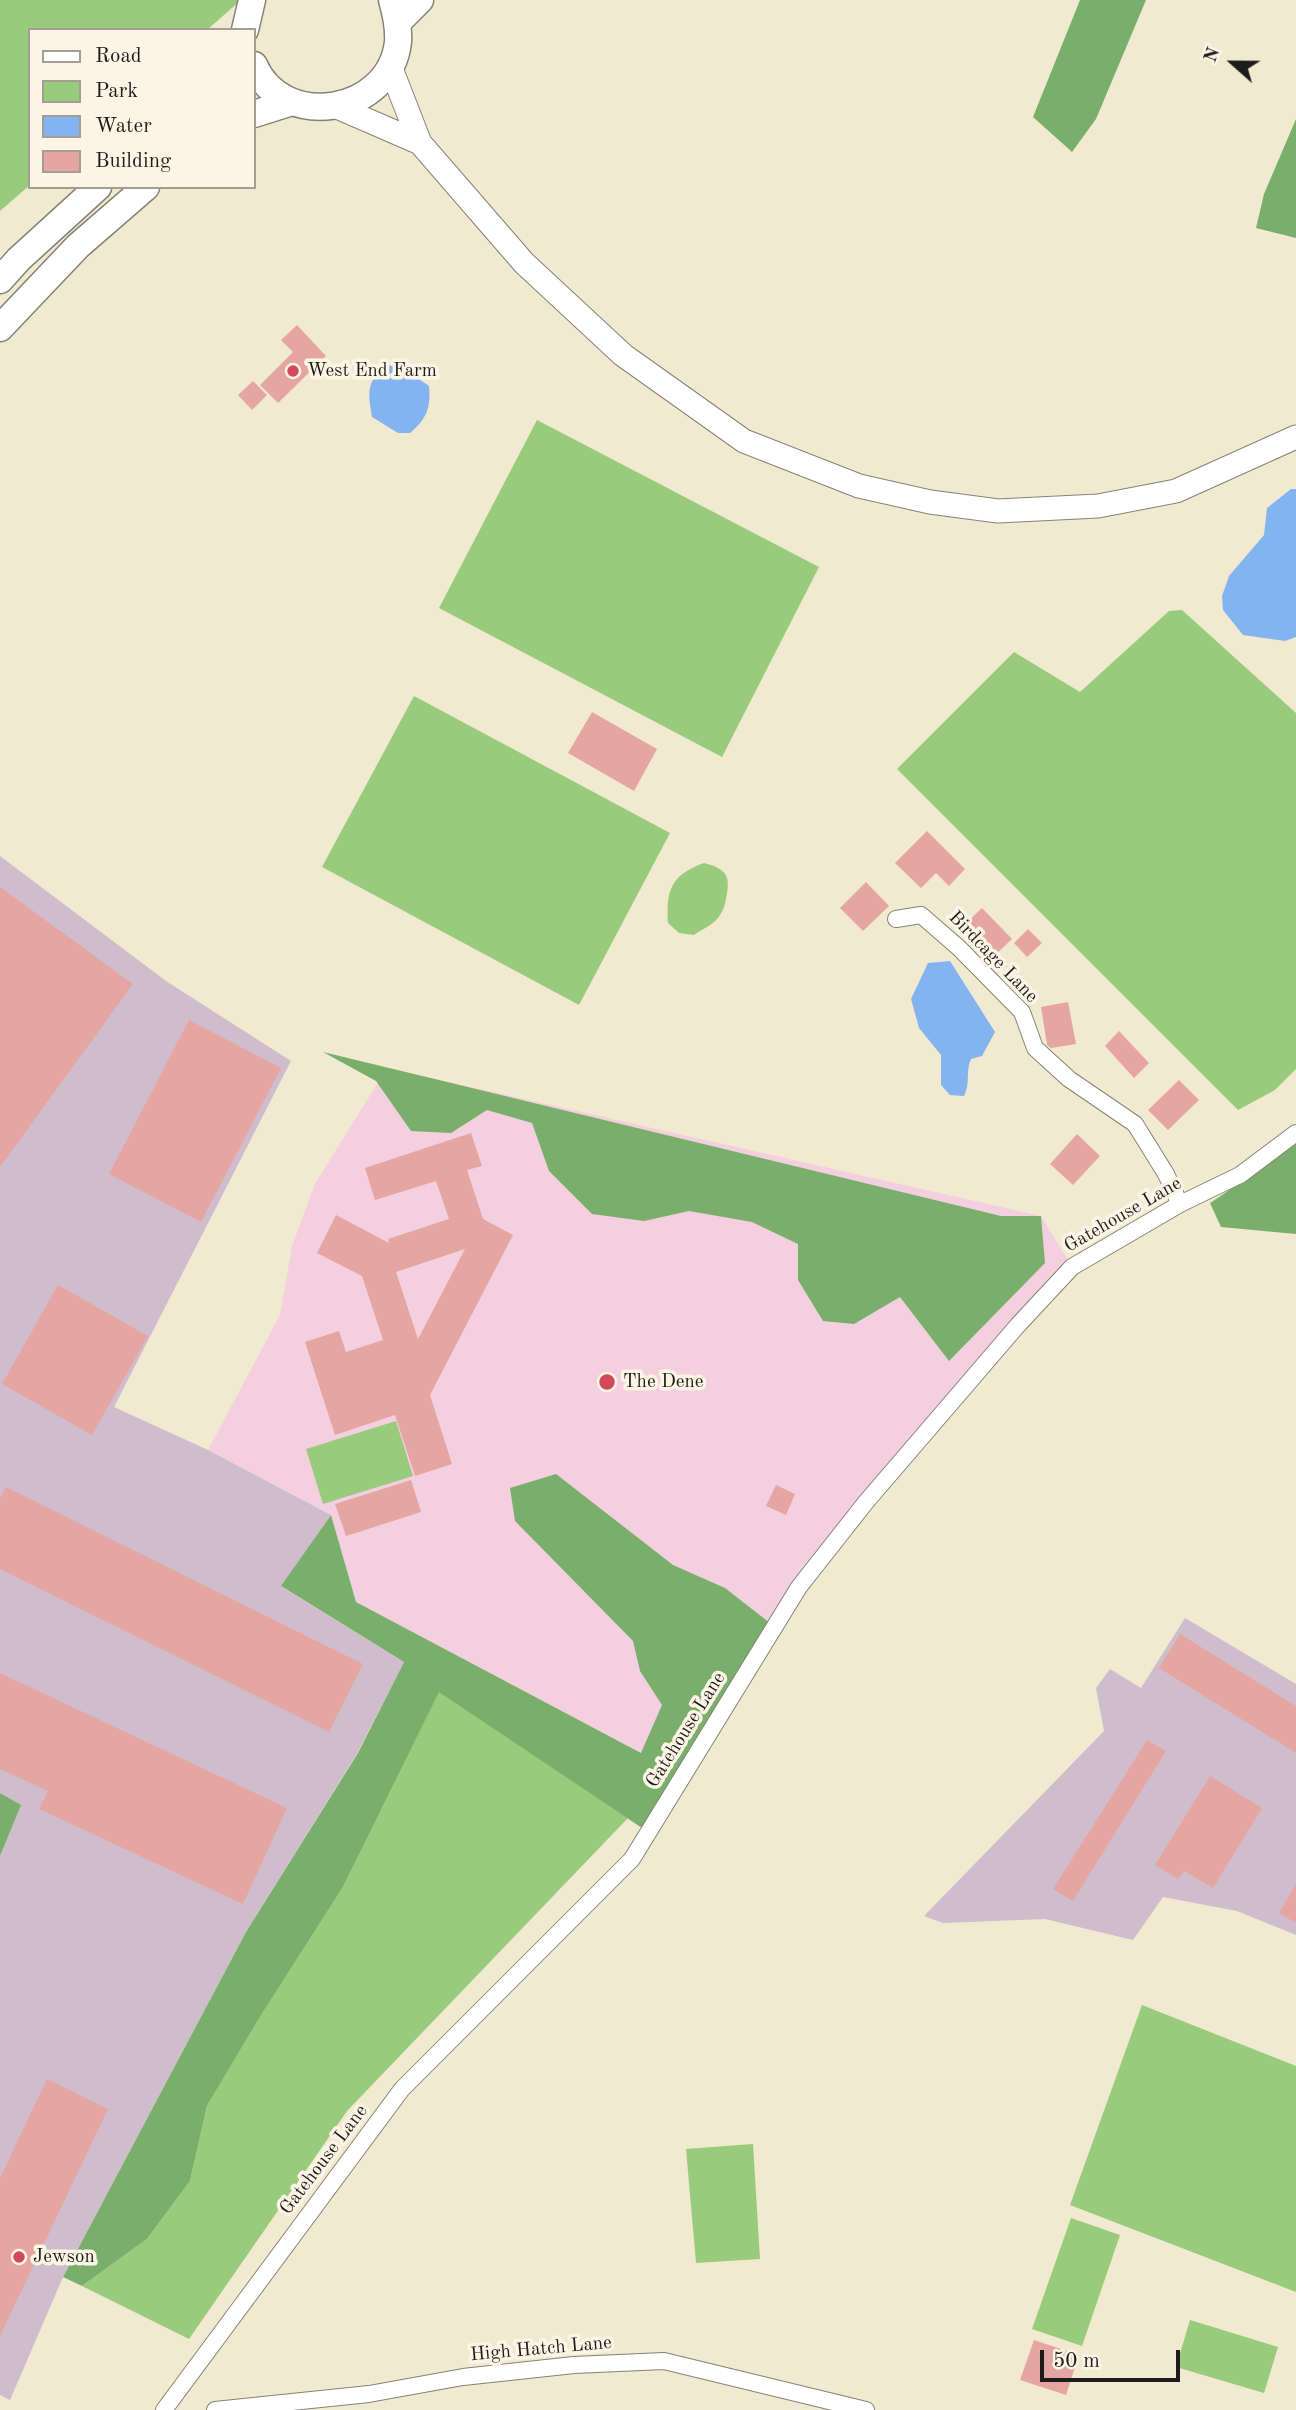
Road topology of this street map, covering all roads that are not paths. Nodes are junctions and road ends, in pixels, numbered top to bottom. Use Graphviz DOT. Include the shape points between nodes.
graph roads {
  1 [pos="253,0"];
  2 [pos="419,0"];
  3 [pos="395,11"];
  4 [pos="246,28"];
  5 [pos="390,66"];
  6 [pos="256,70"];
  7 [pos="292,102"];
  8 [pos="337,107"];
  9 [pos="256,113"];
  10 [pos="420,143"];
  11 [pos="96,189"];
  12 [pos="144,189"];
  13 [pos="0,280"];
  14 [pos="0,328"];
  15 [pos="1296,437"];
  16 [pos="896,919"];
  17 [pos="1296,1133"];
  18 [pos="1180,1204"];
  19 [pos="164,2410"];
  20 [pos="215,2410"];
  21 [pos="866,2410"];
  1 -- 4 [label="main road"];
  2 -- 3 [label="main road"];
  3 -- 5 [label="main road" via="398,45"];
  5 -- 8 [label="main road" via="377,85 359,99"];
  5 -- 10 [label="street"];
  6 -- 7 [label="main road" via="272,90"];
  7 -- 8 [label="main road" via="314,108"];
  7 -- 9 [label="main road"];
  8 -- 10 [label="street"];
  10 -- 15 [label="street" via="524,263 623,355 744,441 859,486 998,511 1098,506 1176,491"];
  11 -- 13 [label="main road"];
  12 -- 14 [label="main road" via="78,246"];
  16 -- 18 [label="street, Birdcage Lane" via="921,915 960,948 1022,1012 1035,1048 1069,1079 1135,1124"];
  17 -- 18 [label="street, Gatehouse Lane" via="1240,1175"];
  18 -- 19 [label="street, Gatehouse Lane" via="1072,1267 866,1502 799,1587 632,1858 402,2089"];
  20 -- 21 [label="street, High Hatch Lane" via="574,2365 664,2361"];
}
